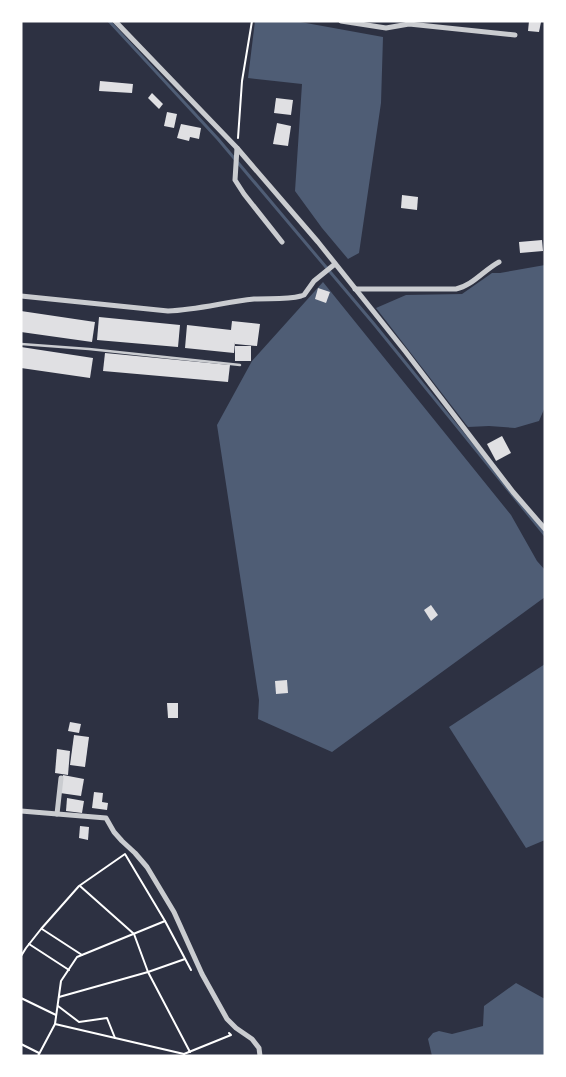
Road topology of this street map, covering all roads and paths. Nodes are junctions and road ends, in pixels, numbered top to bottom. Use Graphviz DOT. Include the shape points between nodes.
graph roads {
  1 [pos="115,21"];
  2 [pos="252,21"];
  3 [pos="342,21"];
  4 [pos="514,35"];
  5 [pos="237,148"];
  6 [pos="282,242"];
  7 [pos="499,262"];
  8 [pos="333,266"];
  9 [pos="355,289"];
  10 [pos="21,296"];
  11 [pos="21,344"];
  12 [pos="240,365"];
  13 [pos="545,529"];
  14 [pos="61,778"];
  15 [pos="21,812"];
  16 [pos="57,814"];
  17 [pos="79,886"];
  18 [pos="165,921"];
  19 [pos="41,928"];
  20 [pos="134,934"];
  21 [pos="29,944"];
  22 [pos="82,955"];
  23 [pos="21,956"];
  24 [pos="185,959"];
  25 [pos="69,970"];
  26 [pos="148,972"];
  27 [pos="194,976"];
  28 [pos="59,997"];
  29 [pos="21,998"];
  30 [pos="58,1006"];
  31 [pos="56,1015"];
  32 [pos="55,1024"];
  33 [pos="225,1028"];
  34 [pos="115,1038"];
  35 [pos="21,1044"];
  36 [pos="190,1052"];
  37 [pos="39,1055"];
  38 [pos="184,1055"];
  39 [pos="260,1056"];
  1 -- 5 [label="street"];
  2 -- 5 [label="path" via="242,81"];
  3 -- 4 [label="street" via="386,28 409,24"];
  5 -- 6 [label="street" via="235,180"];
  5 -- 8 [label="street" via="318,242"];
  7 -- 9 [label="street" via="463,288"];
  8 -- 9 [label="street"];
  8 -- 10 [label="street" via="301,296 221,303 186,310 168,311"];
  9 -- 13 [label="street"];
  11 -- 12 [label="lane"];
  14 -- 16 [label="street"];
  15 -- 16 [label="street"];
  16 -- 39 [label="street" via="106,818 114,832 147,867 174,912 227,1019 256,1043"];
  17 -- 18 [label="path" via="125,854"];
  17 -- 19 [label="path"];
  17 -- 20 [label="path"];
  18 -- 20 [label="path"];
  18 -- 24 [label="path"];
  19 -- 21 [label="path"];
  19 -- 22 [label="path"];
  20 -- 22 [label="path"];
  20 -- 26 [label="path"];
  21 -- 23 [label="path"];
  21 -- 25 [label="path"];
  22 -- 25 [label="path"];
  24 -- 26 [label="path"];
  24 -- 27 [label="path"];
  25 -- 28 [label="path" via="61,981"];
  26 -- 28 [label="path"];
  26 -- 36 [label="path"];
  28 -- 30 [label="path"];
  29 -- 31 [label="path"];
  30 -- 31 [label="path"];
  30 -- 34 [label="path" via="79,1022 107,1018"];
  31 -- 32 [label="path"];
  32 -- 34 [label="path"];
  32 -- 37 [label="path"];
  33 -- 36 [label="path" via="231,1035"];
  34 -- 38 [label="path"];
  35 -- 37 [label="path"];
  36 -- 38 [label="path"];
}
